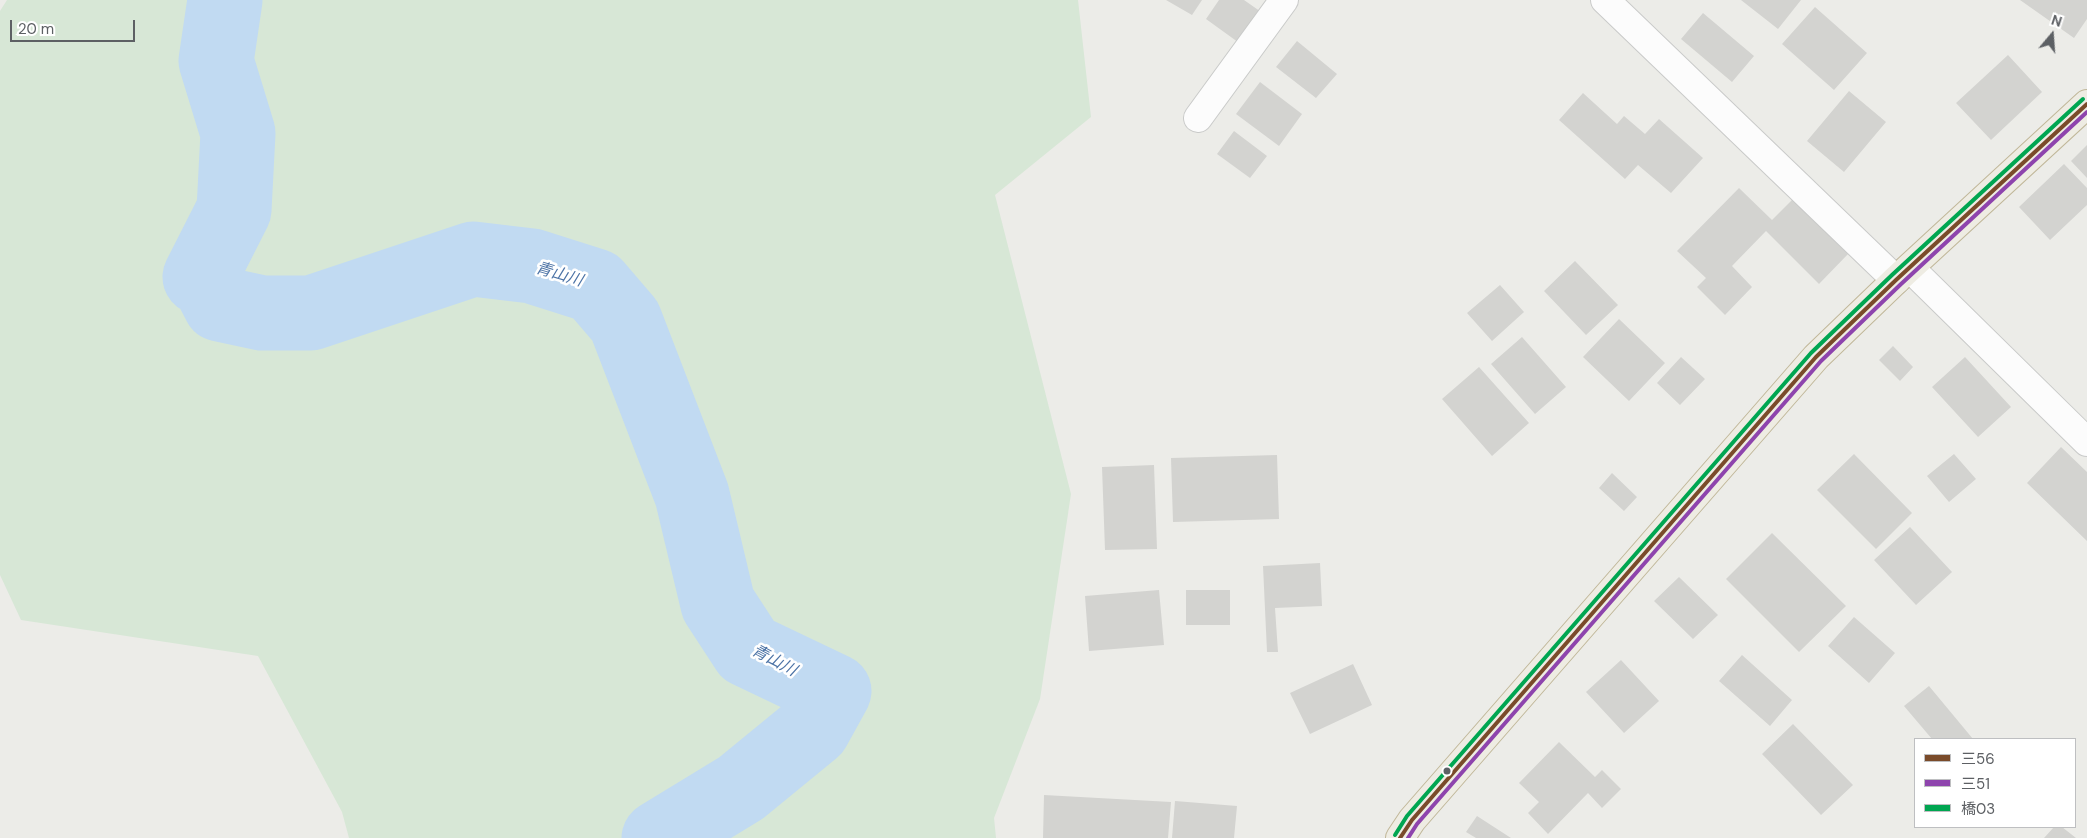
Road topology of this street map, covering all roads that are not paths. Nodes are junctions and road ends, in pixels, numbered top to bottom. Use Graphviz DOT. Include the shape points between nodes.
graph roads {
  1 [pos="1284,0"];
  2 [pos="1604,0"];
  3 [pos="2087,104"];
  4 [pos="1198,118"];
  5 [pos="1903,274"];
  6 [pos="2087,442"];
  7 [pos="1400,838"];
  1 -- 4 [label="street"];
  2 -- 5 [label="street"];
  3 -- 5 [label="highway"];
  5 -- 6 [label="street"];
  5 -- 7 [label="highway" via="1816,357 1412,820"];
}
